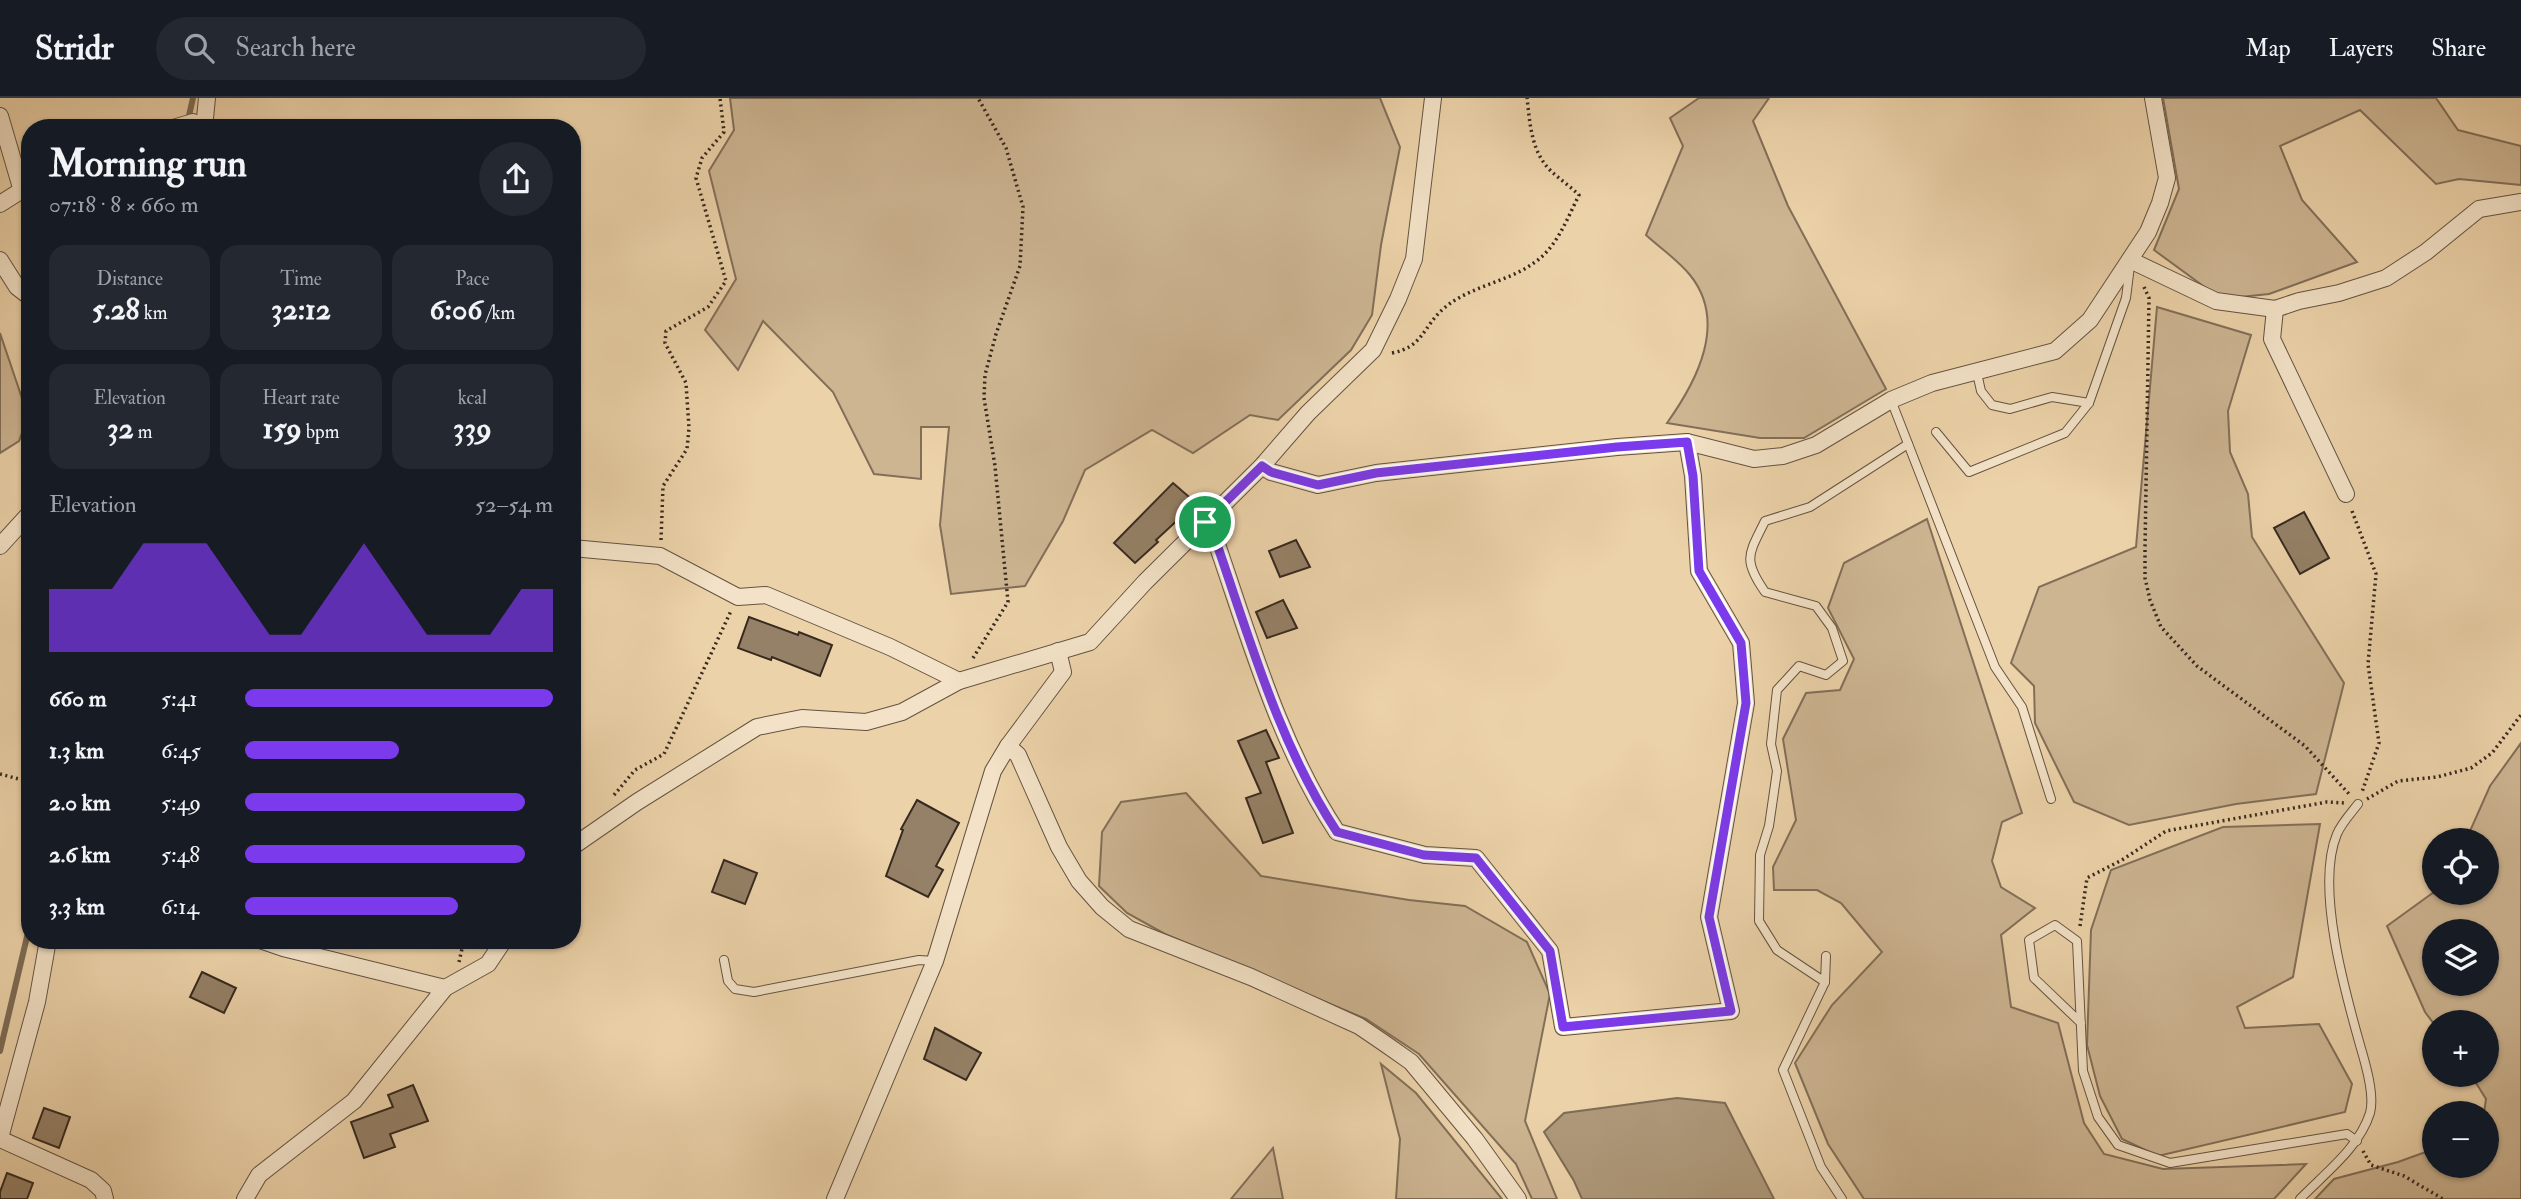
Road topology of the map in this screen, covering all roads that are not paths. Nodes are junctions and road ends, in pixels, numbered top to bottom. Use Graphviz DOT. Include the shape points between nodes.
graph roads {
  1 [pos="208,98"];
  2 [pos="1433,98"];
  3 [pos="2153,98"];
  4 [pos="0,116"];
  5 [pos="205,119"];
  6 [pos="21,174"];
  7 [pos="21,191"];
  8 [pos="2521,202"];
  9 [pos="0,204"];
  10 [pos="0,260"];
  11 [pos="2130,260"];
  12 [pos="21,290"];
  13 [pos="2275,309"];
  14 [pos="1977,373"];
  15 [pos="1891,400"];
  16 [pos="2089,403"];
  17 [pos="1936,432"];
  18 [pos="1687,442"];
  19 [pos="1908,444"];
  20 [pos="1262,466"];
  21 [pos="2346,494"];
  22 [pos="1205,522"];
  23 [pos="21,523"];
  24 [pos="0,546"];
  25 [pos="581,549"];
  26 [pos="1058,651"];
  27 [pos="959,681"];
  28 [pos="1008,746"];
  29 [pos="2051,799"];
  30 [pos="2358,804"];
  31 [pos="581,841"];
  32 [pos="46,949"];
  33 [pos="287,949"];
  34 [pos="498,949"];
  35 [pos="1826,956"];
  36 [pos="724,960"];
  37 [pos="935,961"];
  38 [pos="1825,982"];
  39 [pos="445,988"];
  40 [pos="2081,1023"];
  41 [pos="0,1138"];
  42 [pos="2357,1141"];
  43 [pos="105,1199"];
  44 [pos="245,1199"];
  45 [pos="835,1199"];
  46 [pos="1518,1199"];
  47 [pos="1842,1199"];
  48 [pos="2300,1199"];
  1 -- 5 [label="street"];
  2 -- 20 [label="street" via="1414,259 1398,299 1373,350"];
  3 -- 11 [label="street" via="2167,178 2148,232"];
  4 -- 6 [label="street"];
  7 -- 9 [label="street"];
  8 -- 13 [label="street" via="2479,209 2386,278"];
  10 -- 12 [label="street"];
  11 -- 13 [label="street" via="2216,301"];
  11 -- 14 [label="street" via="2090,320 2055,351"];
  11 -- 16 [label="lane" via="2126,299"];
  13 -- 21 [label="street" via="2272,339"];
  14 -- 15 [label="street" via="1932,383"];
  14 -- 16 [label="lane" via="1981,391 1992,405 2010,409 2052,397"];
  15 -- 18 [label="street" via="1816,445 1783,456 1754,459"];
  15 -- 19 [label="lane"];
  16 -- 17 [label="lane" via="2065,433 1969,472"];
  18 -- 20 [label="street" via="1376,473 1318,485"];
  18 -- 22 [label="street" via="1699,571 1741,643 1746,703 1709,917 1731,1011 1563,1027 1550,951 1476,858 1424,855 1337,832 1314,797 1275,710 1212,530"];
  19 -- 29 [label="lane" via="1995,667 2022,707"];
  19 -- 38 [label="lane" via="1810,507 1765,521 1749,554 1754,576 1765,592 1816,606 1832,628 1843,661 1826,675 1799,666 1777,690 1771,744 1777,771 1760,855 1759,921 1777,950"];
  20 -- 22 [label="street"];
  22 -- 26 [label="street" via="1090,642"];
  23 -- 24 [label="street"];
  25 -- 27 [label="street" via="660,556 738,597 766,595"];
  26 -- 27 [label="street"];
  26 -- 28 [label="street" via="1063,672"];
  27 -- 31 [label="street" via="902,712 866,722 802,718 757,727"];
  28 -- 37 [label="street" via="993,771"];
  28 -- 46 [label="street" via="1018,755 1059,847 1079,881 1102,906 1129,929 1359,1026 1411,1062"];
  30 -- 42 [label="lane" via="2337,834 2328,873 2337,945 2368,1075 2371,1110"];
  32 -- 41 [label="street" via="37,1002"];
  33 -- 39 [label="street"];
  34 -- 39 [label="street" via="488,964"];
  35 -- 38 [label="lane"];
  36 -- 37 [label="lane" via="728,981 735,989 754,992 919,960"];
  37 -- 45 [label="street"];
  38 -- 47 [label="lane" via="1783,1070 1821,1167"];
  39 -- 44 [label="street" via="354,1101 259,1175"];
  40 -- 40 [label="lane" via="2077,941 2055,925 2029,940 2034,978"];
  40 -- 42 [label="lane" via="2083,1071 2098,1117 2118,1145 2169,1163 2347,1134"];
  41 -- 43 [label="street" via="91,1180"];
  42 -- 48 [label="lane"];
}
